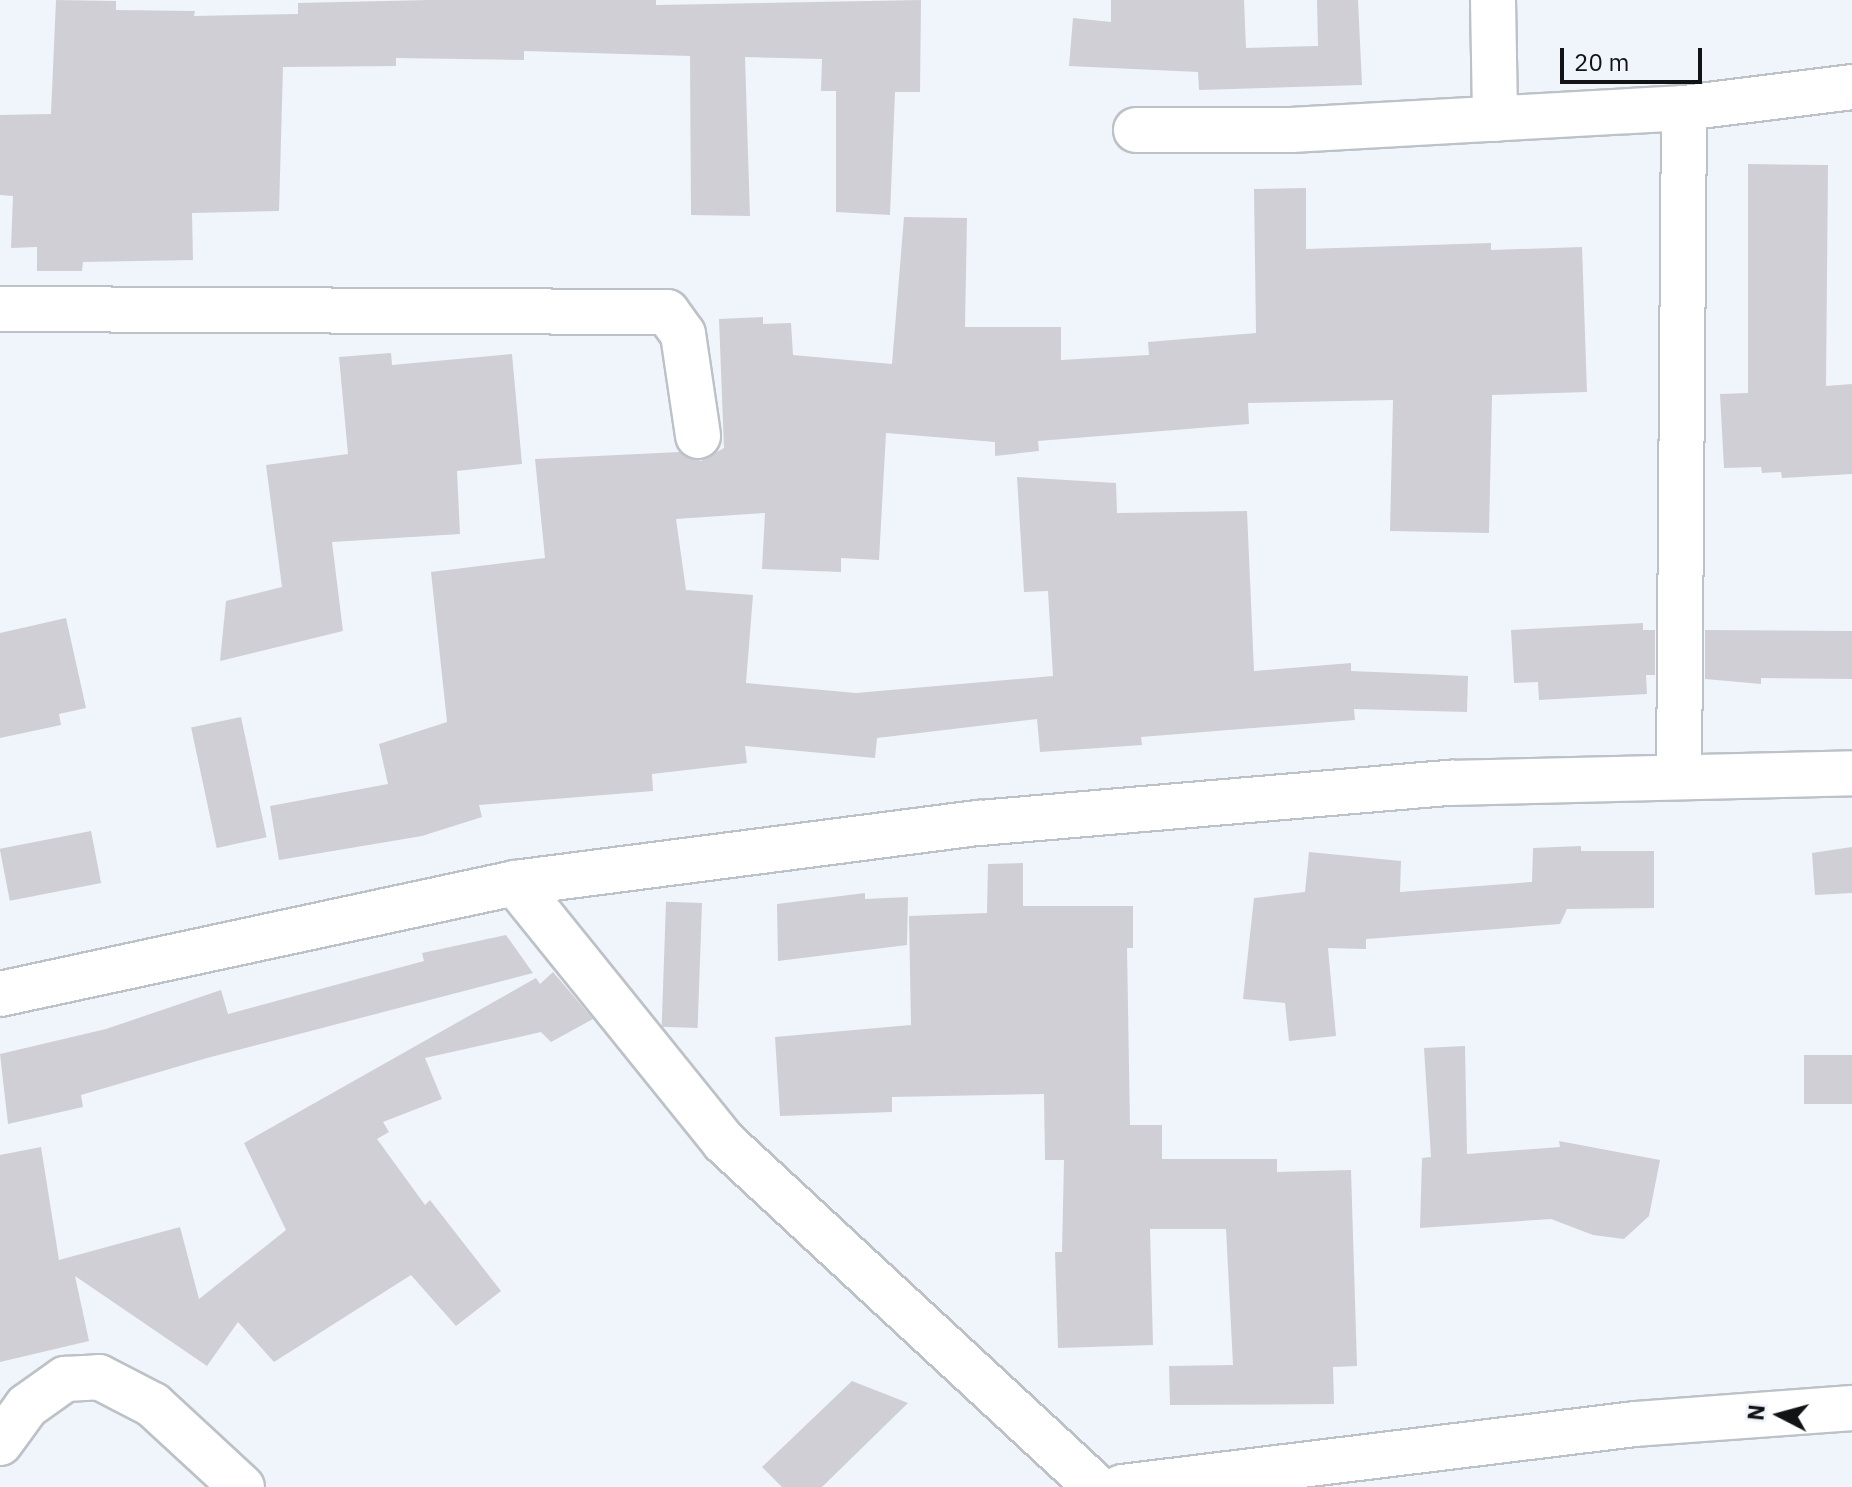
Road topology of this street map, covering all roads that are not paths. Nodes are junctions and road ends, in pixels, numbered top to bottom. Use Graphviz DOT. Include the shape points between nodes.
graph roads {
  1 [pos="1493,0"];
  2 [pos="1852,87"];
  3 [pos="1684,108"];
  4 [pos="1495,119"];
  5 [pos="1136,130"];
  6 [pos="0,309"];
  7 [pos="698,436"];
  8 [pos="1852,773"];
  9 [pos="1679,777"];
  10 [pos="515,883"];
  11 [pos="0,994"];
  12 [pos="1852,1408"];
  13 [pos="0,1443"];
  14 [pos="242,1487"];
  15 [pos="1096,1487"];
  16 [pos="1122,1487"];
  1 -- 4 [label="street"];
  2 -- 3 [label="street"];
  3 -- 4 [label="street"];
  3 -- 9 [label="street"];
  4 -- 5 [label="street" via="1291,130"];
  6 -- 7 [label="street" via="667,312 683,334"];
  8 -- 9 [label="street"];
  9 -- 10 [label="street" via="1451,783 980,823"];
  10 -- 11 [label="street"];
  10 -- 15 [label="street" via="724,1142"];
  12 -- 16 [label="street" via="1635,1424"];
  13 -- 14 [label="street" via="27,1406 65,1379 99,1377 153,1405"];
}
